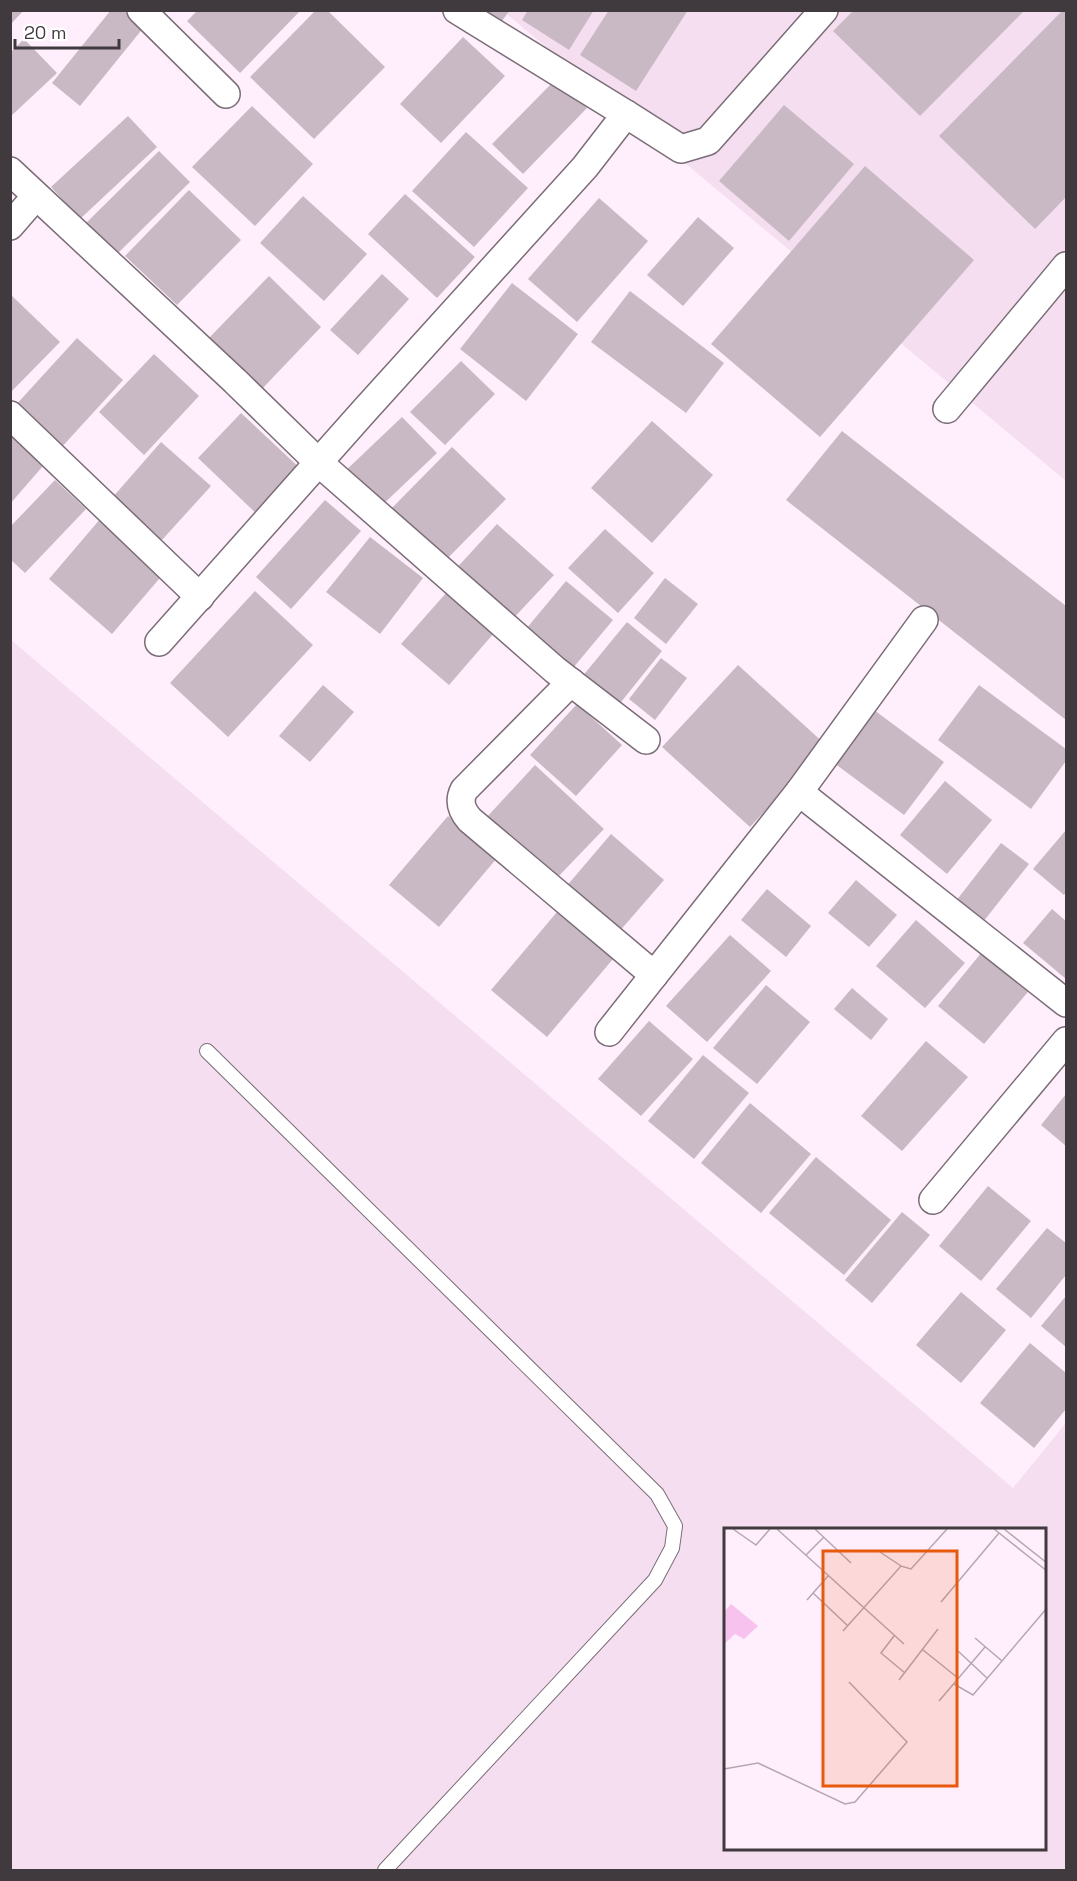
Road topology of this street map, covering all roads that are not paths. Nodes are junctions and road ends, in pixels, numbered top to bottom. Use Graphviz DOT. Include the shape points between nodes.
graph roads {
  1 [pos="141,10"];
  2 [pos="457,10"];
  3 [pos="824,10"];
  4 [pos="226,94"];
  5 [pos="626,114"];
  6 [pos="10,171"];
  7 [pos="36,196"];
  8 [pos="10,226"];
  9 [pos="1066,266"];
  10 [pos="947,409"];
  11 [pos="10,415"];
  12 [pos="318,462"];
  13 [pos="200,597"];
  14 [pos="924,620"];
  15 [pos="159,642"];
  16 [pos="571,682"];
  17 [pos="646,740"];
  18 [pos="799,792"];
  19 [pos="654,975"];
  20 [pos="1066,1003"];
  21 [pos="609,1032"];
  22 [pos="207,1051"];
  23 [pos="1062,1058"];
  24 [pos="933,1200"];
  25 [pos="385,1870"];
  1 -- 4 [label="street"];
  2 -- 5 [label="street"];
  3 -- 5 [label="street" via="708,141 681,149"];
  5 -- 12 [label="street" via="585,167"];
  6 -- 7 [label="street"];
  7 -- 8 [label="street"];
  7 -- 12 [label="street"];
  9 -- 10 [label="street"];
  11 -- 13 [label="street"];
  12 -- 13 [label="street"];
  12 -- 16 [label="street"];
  13 -- 15 [label="street"];
  14 -- 18 [label="street"];
  16 -- 17 [label="street"];
  16 -- 19 [label="street" via="464,790 463,811"];
  18 -- 19 [label="street"];
  18 -- 20 [label="street"];
  19 -- 21 [label="street"];
  22 -- 25 [label="lane" via="657,1494 675,1526 672,1548 655,1580"];
  23 -- 24 [label="street"];
}
